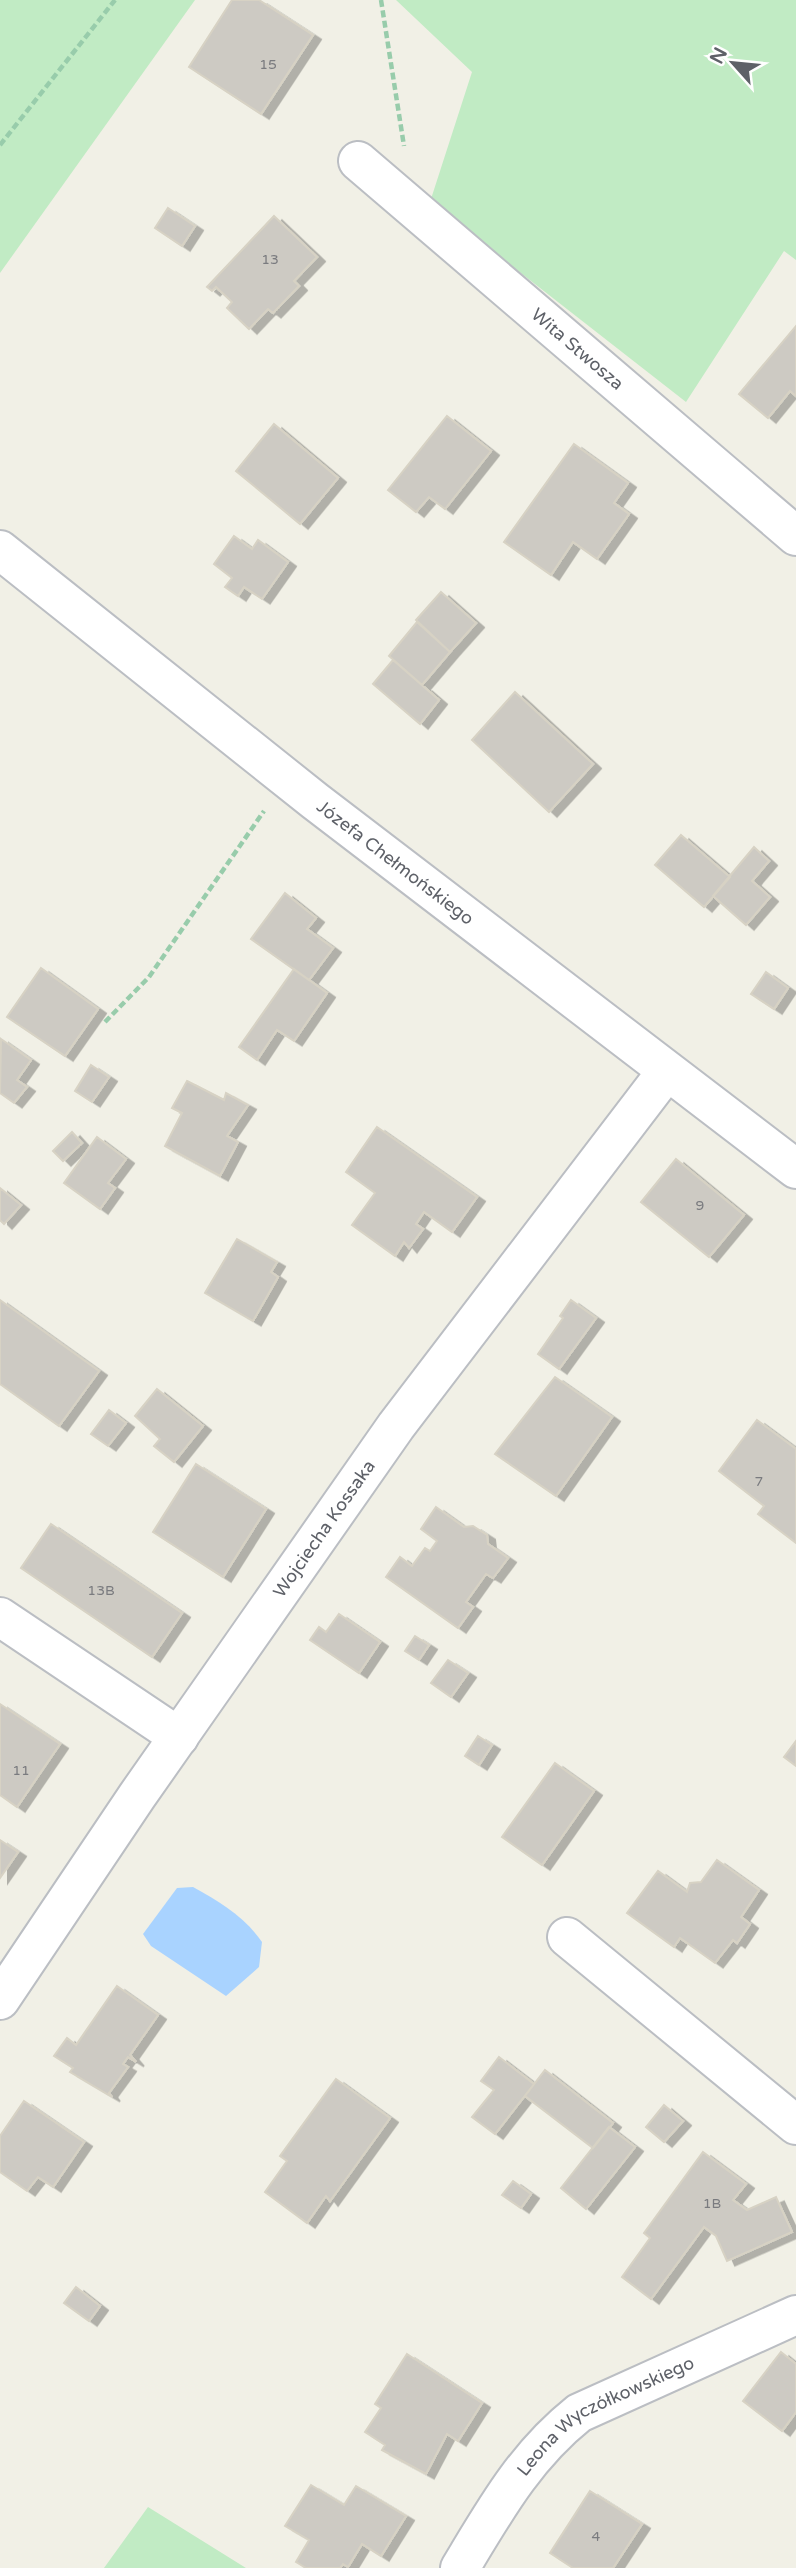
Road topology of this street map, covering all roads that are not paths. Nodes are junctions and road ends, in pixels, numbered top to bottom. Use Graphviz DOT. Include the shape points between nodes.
graph roads {
  1 [pos="358,161"];
  2 [pos="796,536"];
  3 [pos="0,550"];
  4 [pos="667,1072"];
  5 [pos="796,1169"];
  6 [pos="0,1617"];
  7 [pos="179,1737"];
  8 [pos="567,1937"];
  9 [pos="0,2000"];
  10 [pos="796,2126"];
  11 [pos="796,2315"];
  12 [pos="460,2568"];
  1 -- 2 [label="street, Wita Stwosza"];
  3 -- 4 [label="street, Józefa Chełmońskiego"];
  4 -- 5 [label="street, Józefa Chełmońskiego"];
  4 -- 7 [label="street, Wojciecha Kossaka" via="396,1426"];
  6 -- 7 [label="street"];
  7 -- 9 [label="street, Wojciecha Kossaka"];
  8 -- 10 [label="street"];
  11 -- 12 [label="street, Leona Wyczółkowskiego" via="579,2413 548,2438 507,2491"];
}
